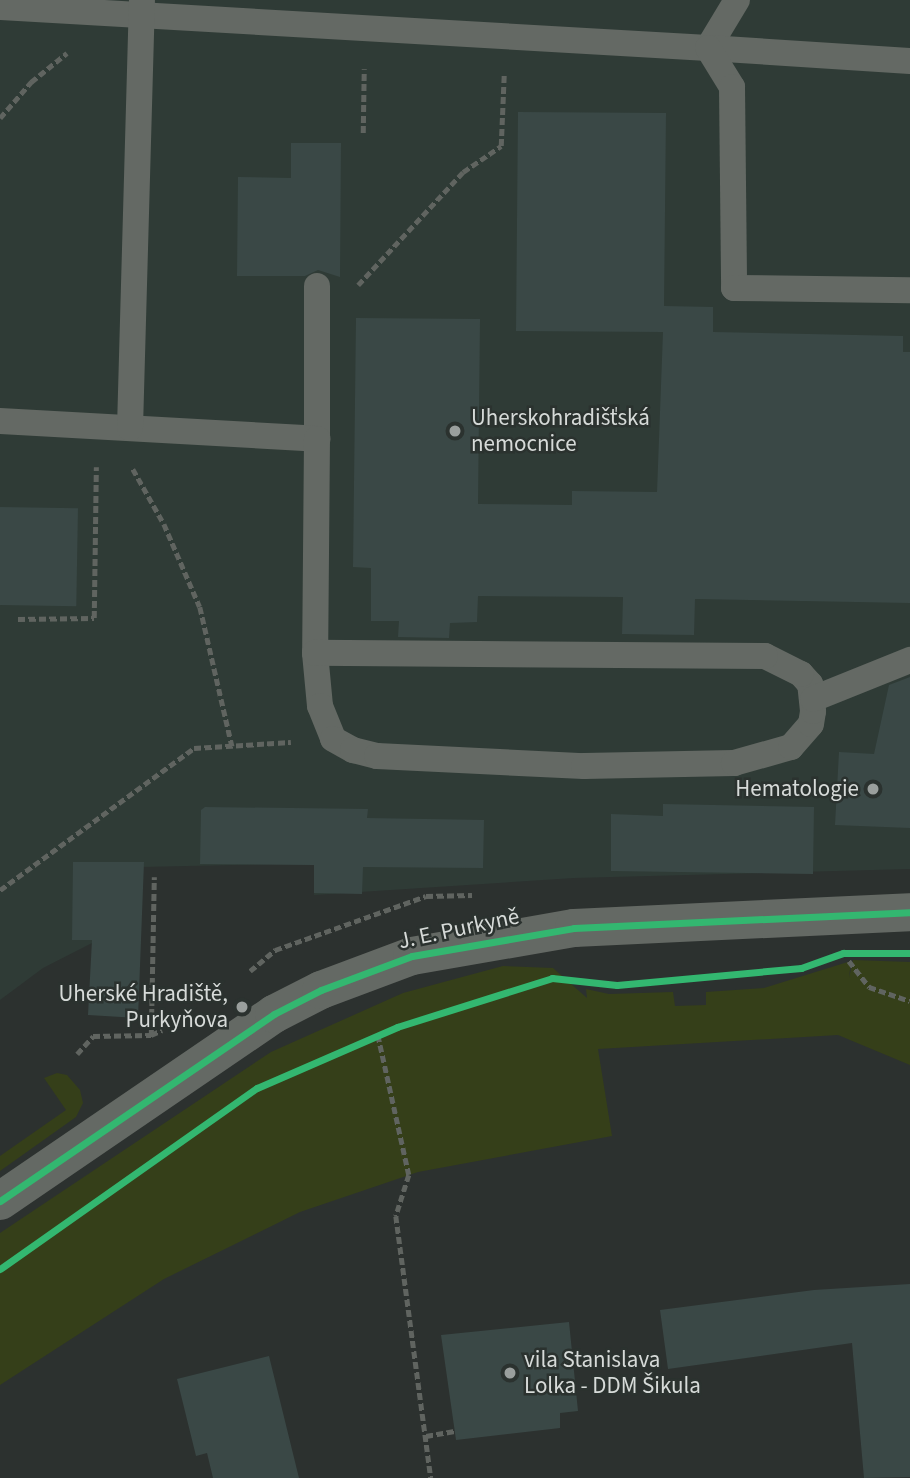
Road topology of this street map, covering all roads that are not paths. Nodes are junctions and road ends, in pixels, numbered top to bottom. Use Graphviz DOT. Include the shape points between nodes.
graph roads {
  1 [pos="737,0"];
  2 [pos="142,6"];
  3 [pos="1,7"];
  4 [pos="708,48"];
  5 [pos="910,61"];
  6 [pos="317,286"];
  7 [pos="910,290"];
  8 [pos="0,421"];
  9 [pos="111,426"];
  10 [pos="317,439"];
  11 [pos="315,653"];
  12 [pos="910,660"];
  13 [pos="813,699"];
  14 [pos="910,912"];
  15 [pos="0,1201"];
  1 -- 4 [label="lane"];
  2 -- 3 [label="lane"];
  2 -- 4 [label="lane" via="364,26"];
  2 -- 9 [label="lane"];
  4 -- 5 [label="lane"];
  4 -- 7 [label="lane" via="732,87 734,288"];
  6 -- 10 [label="lane"];
  8 -- 9 [label="lane"];
  9 -- 10 [label="lane"];
  10 -- 11 [label="lane"];
  11 -- 13 [label="lane" via="765,656 801,674 810,684"];
  11 -- 13 [label="lane" via="320,706 334,739 377,756 584,766 734,763 791,747 811,724"];
  12 -- 13 [label="lane"];
  14 -- 15 [label="street, J. E. Purkyně" via="574,928 412,956 321,990 274,1014"];
}
